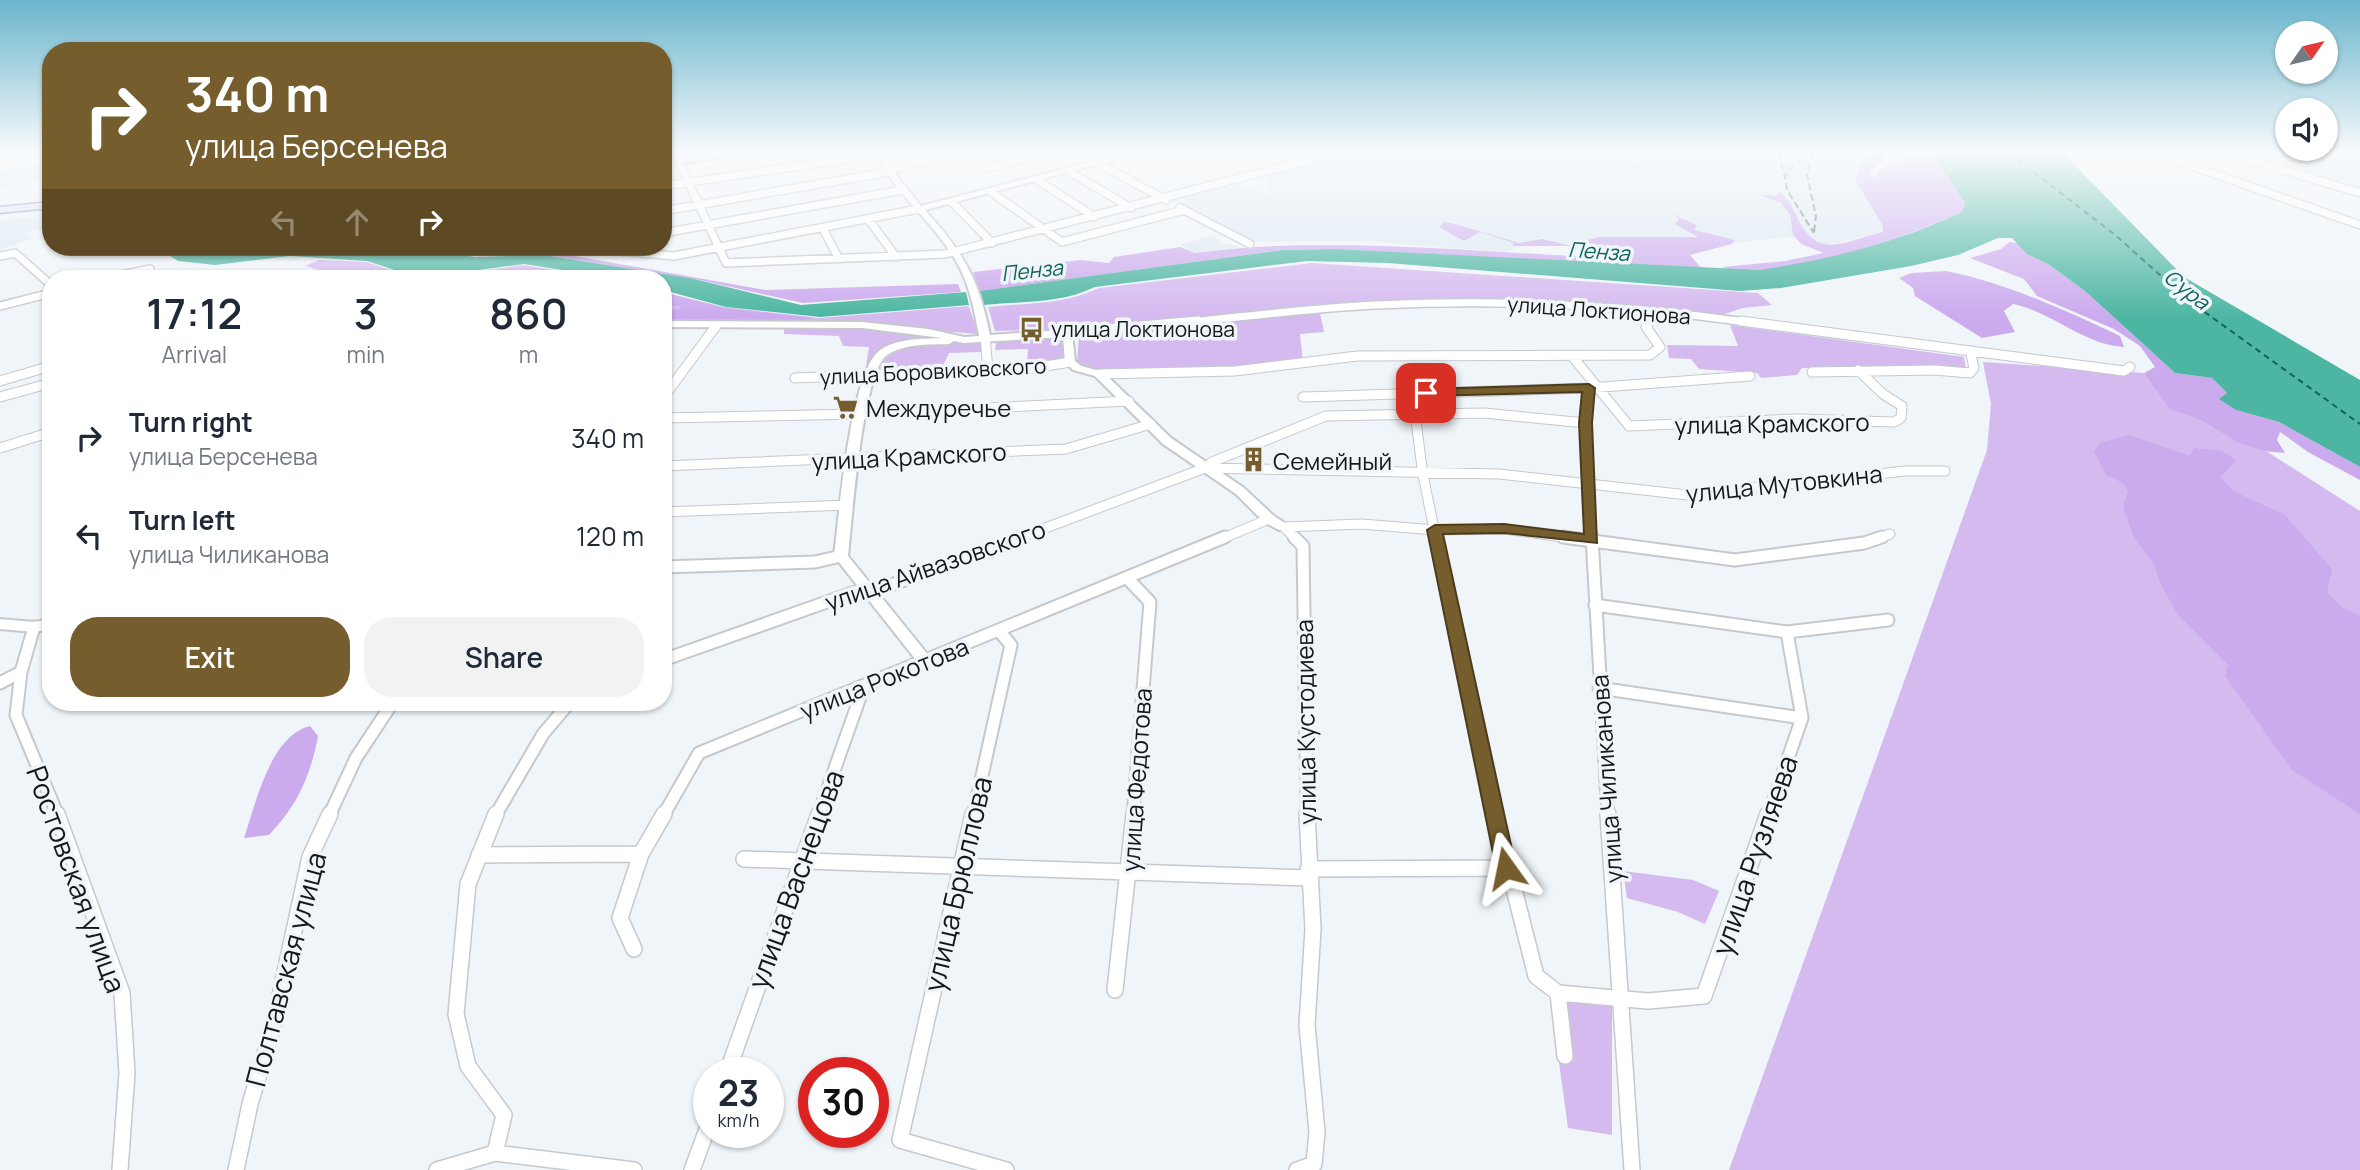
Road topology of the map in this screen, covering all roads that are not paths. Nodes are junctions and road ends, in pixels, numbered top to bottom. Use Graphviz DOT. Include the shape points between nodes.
graph roads {
  1 [pos="24,208"];
  2 [pos="699,208"];
  3 [pos="804,208"];
  4 [pos="925,208"];
  5 [pos="957,208"];
  6 [pos="1013,208"];
  7 [pos="1080,208"];
  8 [pos="1130,208"];
  9 [pos="1179,208"];
  10 [pos="2310,208"];
  11 [pos="918,209"];
  12 [pos="0,210"];
  13 [pos="1184,210"];
  14 [pos="1095,217"];
  15 [pos="869,220"];
  16 [pos="707,225"];
  17 [pos="2360,225"];
  18 [pos="822,229"];
  19 [pos="1044,230"];
  20 [pos="672,231"];
  21 [pos="992,243"];
  22 [pos="1250,244"];
  23 [pos="719,248"];
  24 [pos="956,252"];
  25 [pos="0,256"];
  26 [pos="672,256"];
  27 [pos="896,257"];
  28 [pos="839,259"];
  29 [pos="42,277"];
  30 [pos="42,295"];
  31 [pos="0,306"];
  32 [pos="1641,310"];
  33 [pos="672,324"];
  34 [pos="716,326"];
  35 [pos="1063,333"];
  36 [pos="985,337"];
  37 [pos="964,340"];
  38 [pos="1971,354"];
  39 [pos="1572,356"];
  40 [pos="1070,362"];
  41 [pos="2130,367"];
  42 [pos="42,369"];
  43 [pos="988,370"];
  44 [pos="1858,370"];
  45 [pos="1812,372"];
  46 [pos="1099,374"];
  47 [pos="870,375"];
  48 [pos="1750,376"];
  49 [pos="795,378"];
  50 [pos="0,381"];
  51 [pos="42,385"];
  52 [pos="672,386"];
  53 [pos="1592,386"];
  54 [pos="0,397"];
  55 [pos="1303,397"];
  56 [pos="1129,401"];
  57 [pos="862,414"];
  58 [pos="1415,414"];
  59 [pos="672,418"];
  60 [pos="1586,423"];
  61 [pos="1151,424"];
  62 [pos="42,435"];
  63 [pos="0,448"];
  64 [pos="853,459"];
  65 [pos="672,466"];
  66 [pos="1205,468"];
  67 [pos="1945,471"];
  68 [pos="1423,475"];
  69 [pos="1588,484"];
  70 [pos="848,505"];
  71 [pos="672,512"];
  72 [pos="1269,519"];
  73 [pos="1284,527"];
  74 [pos="1435,530"];
  75 [pos="1889,534"];
  76 [pos="1592,540"];
  77 [pos="841,556"];
  78 [pos="672,566"];
  79 [pos="1128,579"];
  80 [pos="870,593"];
  81 [pos="1595,605"];
  82 [pos="1888,620"];
  83 [pos="0,624"];
  84 [pos="42,626"];
  85 [pos="34,627"];
  86 [pos="999,631"];
  87 [pos="1787,632"];
  88 [pos="672,657"];
  89 [pos="925,661"];
  90 [pos="21,673"];
  91 [pos="0,682"];
  92 [pos="864,686"];
  93 [pos="1599,688"];
  94 [pos="387,711"];
  95 [pos="562,711"];
  96 [pos="1802,718"];
  97 [pos="479,855"];
  98 [pos="641,855"];
  99 [pos="744,859"];
  100 [pos="802,861"];
  101 [pos="961,866"];
  102 [pos="1506,868"];
  103 [pos="1129,872"];
  104 [pos="1308,873"];
  105 [pos="634,949"];
  106 [pos="1115,990"];
  107 [pos="1558,993"];
  108 [pos="1622,1002"];
  109 [pos="1565,1056"];
  110 [pos="733,1057"];
  111 [pos="700,1148"];
  112 [pos="495,1153"];
  113 [pos="120,1170"];
  114 [pos="236,1170"];
  115 [pos="437,1170"];
  116 [pos="634,1170"];
  117 [pos="692,1170"];
  118 [pos="1006,1170"];
  119 [pos="1297,1170"];
  120 [pos="1632,1170"];
  1 -- 12 [label="main road"];
  2 -- 16 [label="street"];
  3 -- 16 [label="street"];
  4 -- 11 [label="street"];
  5 -- 21 [label="street"];
  6 -- 19 [label="street"];
  7 -- 14 [label="street"];
  8 -- 14 [label="street"];
  9 -- 13 [label="street"];
  10 -- 17 [label="street"];
  11 -- 15 [label="street"];
  11 -- 24 [label="street"];
  13 -- 19 [label="street" via="1062,242"];
  13 -- 22 [label="street"];
  14 -- 19 [label="street"];
  15 -- 18 [label="street"];
  15 -- 27 [label="street"];
  16 -- 20 [label="street"];
  16 -- 23 [label="street"];
  18 -- 23 [label="street"];
  18 -- 28 [label="street"];
  19 -- 21 [label="street"];
  21 -- 24 [label="street"];
  23 -- 26 [label="street"];
  23 -- 28 [label="street" via="726,262"];
  24 -- 27 [label="street"];
  24 -- 36 [label="street"];
  25 -- 29 [label="street" via="15,253"];
  27 -- 28 [label="street"];
  30 -- 31 [label="street"];
  32 -- 35 [label="street, улица Локтионова" via="1489,303 1375,304"];
  32 -- 38 [label="street, улица Локтионова"];
  32 -- 39 [label="street" via="1660,347 1656,353"];
  33 -- 34 [label="street"];
  34 -- 37 [label="street" via="862,325"];
  34 -- 52 [label="street"];
  35 -- 36 [label="street"];
  35 -- 40 [label="street" via="1068,335"];
  36 -- 37 [label="street"];
  36 -- 43 [label="street"];
  37 -- 47 [label="street" via="889,350 877,359"];
  38 -- 41 [label="street, улица Локтионова"];
  38 -- 44 [label="street" via="1974,368 1970,373"];
  39 -- 46 [label="street" via="1357,356 1235,371"];
  39 -- 53 [label="street"];
  40 -- 43 [label="street, улица Боровиковского"];
  40 -- 46 [label="street, улица Кустодиева"];
  42 -- 50 [label="street"];
  43 -- 47 [label="street, улица Боровиковского"];
  44 -- 45 [label="street"];
  44 -- 53 [label="street, улица Крамского" via="1902,406 1901,418 1894,422 1799,419 1629,426"];
  46 -- 56 [label="street, улица Кустодиева"];
  47 -- 49 [label="street, улица Боровиковского"];
  47 -- 57 [label="street"];
  48 -- 53 [label="street"];
  51 -- 54 [label="street"];
  53 -- 55 [label="street"];
  53 -- 60 [label="street, улица Чиликанова"];
  56 -- 57 [label="street"];
  56 -- 61 [label="street, улица Кустодиева"];
  57 -- 59 [label="street"];
  57 -- 64 [label="street"];
  58 -- 60 [label="street, улица Айвазовского" via="1484,413"];
  58 -- 66 [label="street, улица Айвазовского" via="1326,416"];
  58 -- 68 [label="street"];
  60 -- 69 [label="street, улица Чиликанова"];
  61 -- 64 [label="street, улица Крамского" via="1066,449"];
  61 -- 66 [label="street, улица Кустодиева"];
  62 -- 63 [label="street"];
  64 -- 65 [label="street, улица Крамского"];
  64 -- 70 [label="street"];
  66 -- 68 [label="street, улица Мутовкина"];
  66 -- 72 [label="street, улица Кустодиева" via="1240,491"];
  66 -- 80 [label="street, улица Айвазовского"];
  67 -- 69 [label="street, улица Мутовкина" via="1905,471 1688,495"];
  68 -- 69 [label="street, улица Мутовкина" via="1499,474"];
  68 -- 74 [label="street"];
  69 -- 76 [label="street, улица Чиликанова"];
  70 -- 71 [label="street"];
  70 -- 77 [label="street"];
  72 -- 73 [label="street, улица Кустодиева"];
  72 -- 79 [label="street, улица Рокотова"];
  73 -- 74 [label="street" via="1362,524"];
  73 -- 104 [label="street, улица Кустодиева" via="1303,547"];
  74 -- 76 [label="street" via="1504,528"];
  74 -- 102 [label="street"];
  75 -- 76 [label="street" via="1864,543 1735,560"];
  76 -- 81 [label="street, улица Чиликанова"];
  77 -- 78 [label="street" via="814,562"];
  77 -- 80 [label="street"];
  79 -- 86 [label="street, улица Рокотова"];
  79 -- 103 [label="street, улица Федотова" via="1150,602"];
  80 -- 88 [label="street, улица Айвазовского" via="855,592"];
  80 -- 89 [label="street"];
  81 -- 87 [label="street"];
  81 -- 93 [label="street, улица Чиликанова"];
  82 -- 87 [label="street"];
  83 -- 85 [label="street"];
  84 -- 85 [label="street"];
  85 -- 90 [label="street, Ростовская улица"];
  86 -- 89 [label="street, улица Рокотова"];
  86 -- 101 [label="street, улица Брюллова" via="1011,645"];
  87 -- 96 [label="street, улица Рузляева"];
  89 -- 92 [label="street, улица Рокотова"];
  90 -- 91 [label="street"];
  90 -- 113 [label="street, Ростовская улица" via="16,715 74,854 122,993 127,1073"];
  92 -- 98 [label="street, улица Рокотова" via="699,753"];
  92 -- 100 [label="street, улица Васнецова"];
  93 -- 96 [label="street"];
  93 -- 108 [label="street, улица Чиликанова"];
  94 -- 114 [label="street, Полтавская улица" via="356,758 310,857"];
  95 -- 97 [label="street" via="543,734 494,817"];
  96 -- 108 [label="street, улица Рузляева" via="1704,996 1666,1003"];
  97 -- 98 [label="street"];
  97 -- 112 [label="street" via="468,884 456,1014 468,1066 504,1115"];
  98 -- 105 [label="street, улица Рокотова" via="620,918"];
  99 -- 100 [label="street"];
  100 -- 101 [label="street"];
  100 -- 110 [label="street, улица Васнецова"];
  101 -- 103 [label="street"];
  101 -- 118 [label="street, улица Брюллова" via="900,1140"];
  102 -- 104 [label="street"];
  102 -- 107 [label="street" via="1536,976"];
  103 -- 104 [label="street"];
  103 -- 106 [label="street, улица Федотова"];
  104 -- 119 [label="street, улица Кустодиева" via="1313,929 1307,1025 1317,1132 1314,1164"];
  107 -- 108 [label="street"];
  107 -- 109 [label="street"];
  108 -- 120 [label="street, улица Чиликанова"];
  111 -- 117 [label="street"];
  112 -- 115 [label="street"];
  112 -- 116 [label="street"];
}
